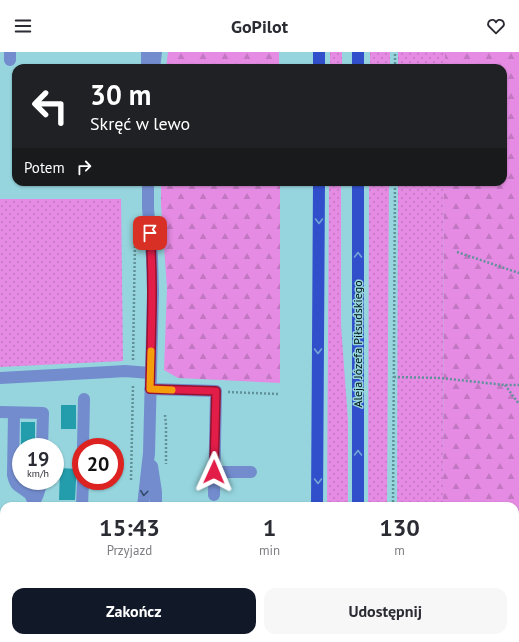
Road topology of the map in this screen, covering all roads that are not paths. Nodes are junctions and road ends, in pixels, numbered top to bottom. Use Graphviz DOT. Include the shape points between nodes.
graph roads {
  1 [pos="147,52"];
  2 [pos="156,52"];
  3 [pos="319,52"];
  4 [pos="358,52"];
  5 [pos="148,64"];
  6 [pos="154,64"];
  7 [pos="319,64"];
  8 [pos="358,64"];
  9 [pos="148,186"];
  10 [pos="319,186"];
  11 [pos="358,186"];
  12 [pos="150,373"];
  13 [pos="0,378"];
  14 [pos="150,389"];
  15 [pos="84,399"];
  16 [pos="0,412"];
  17 [pos="14,412"];
  18 [pos="42,438"];
  19 [pos="83,438"];
  20 [pos="149,453"];
  21 [pos="214,472"];
  22 [pos="252,472"];
  23 [pos="39,490"];
  24 [pos="83,490"];
  25 [pos="214,495"];
  26 [pos="33,502"];
  27 [pos="35,502"];
  28 [pos="82,502"];
  29 [pos="143,502"];
  30 [pos="156,502"];
  31 [pos="318,502"];
  32 [pos="358,502"];
  1 -- 5 [label="street"];
  2 -- 6 [label="street"];
  3 -- 7 [label="main road"];
  4 -- 8 [label="main road"];
  9 -- 12 [label="street" via="152,258"];
  10 -- 31 [label="main road, one-way"];
  32 -- 11 [label="main road, Aleja Józefa Piłsudskiego, one-way"];
  12 -- 13 [label="street" via="108,372"];
  12 -- 14 [label="street"];
  14 -- 20 [label="street"];
  14 -- 21 [label="street" via="216,391"];
  15 -- 19 [label="street"];
  16 -- 17 [label="street"];
  17 -- 18 [label="street" via="43,413"];
  17 -- 26 [label="street" via="13,475 19,487 29,492"];
  20 -- 29 [label="street, one-way"];
  20 -- 30 [label="street"];
  21 -- 22 [label="street"];
  21 -- 25 [label="street"];
  23 -- 27 [label="street"];
  24 -- 28 [label="street"];
}
